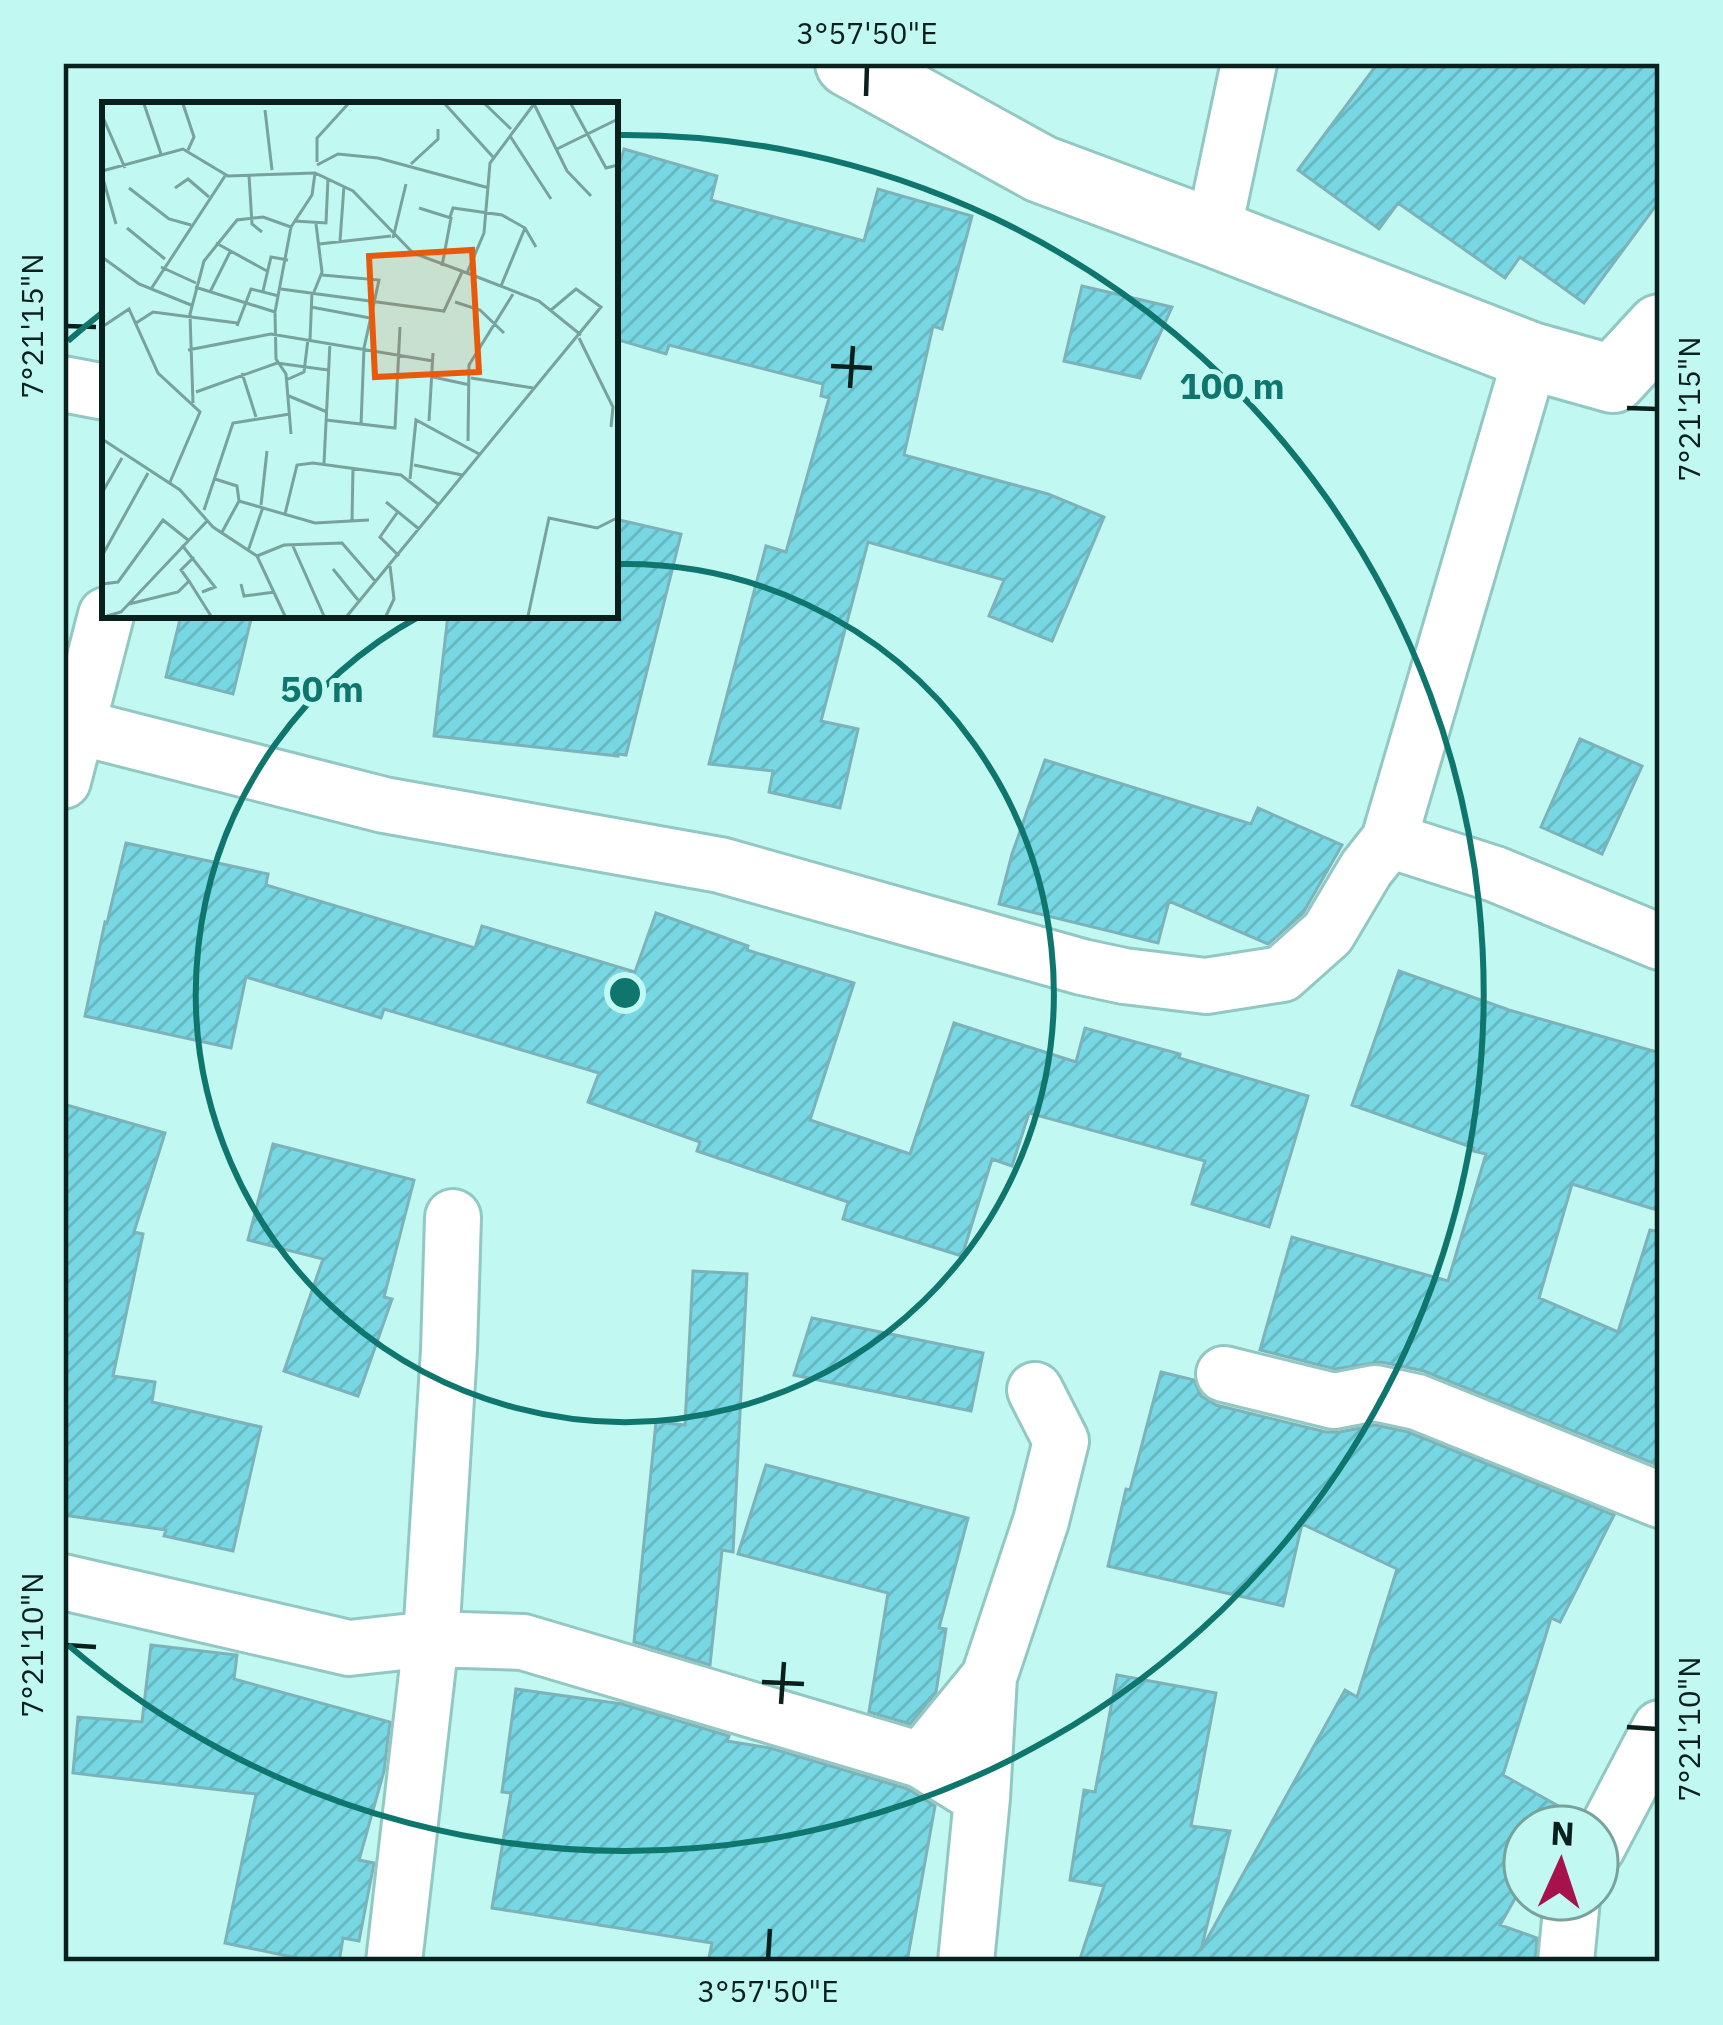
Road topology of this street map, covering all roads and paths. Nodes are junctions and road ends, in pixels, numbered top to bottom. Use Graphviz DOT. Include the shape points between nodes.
graph roads {
  1 [pos="849,63"];
  2 [pos="1249,63"];
  3 [pos="1214,232"];
  4 [pos="1660,328"];
  5 [pos="1532,356"];
  6 [pos="63,384"];
  7 [pos="1636,386"];
  8 [pos="102,391"];
  9 [pos="105,618"];
  10 [pos="70,725"];
  11 [pos="63,781"];
  12 [pos="1389,840"];
  13 [pos="1660,942"];
  14 [pos="453,1217"];
  15 [pos="1224,1374"];
  16 [pos="1035,1390"];
  17 [pos="1660,1500"];
  18 [pos="63,1582"];
  19 [pos="431,1639"];
  20 [pos="989,1676"];
  21 [pos="1660,1728"];
  22 [pos="921,1760"];
  23 [pos="982,1798"];
  24 [pos="1621,1803"];
  25 [pos="1570,1923"];
  26 [pos="394,1962"];
  27 [pos="966,1962"];
  28 [pos="1566,1962"];
  1 -- 3 [label="street" via="1041,170"];
  2 -- 3 [label="street"];
  3 -- 5 [label="street"];
  4 -- 7 [label="street"];
  5 -- 7 [label="street"];
  5 -- 12 [label="street"];
  6 -- 8 [label="street"];
  9 -- 10 [label="street"];
  10 -- 11 [label="street"];
  10 -- 12 [label="street" via="384,805 720,865 1082,967 1206,986 1282,974 1328,933"];
  12 -- 13 [label="street"];
  14 -- 19 [label="street"];
  15 -- 17 [label="street" via="1334,1401 1375,1393 1417,1402"];
  16 -- 20 [label="street" via="1061,1441"];
  18 -- 19 [label="street" via="349,1648"];
  19 -- 22 [label="street" via="523,1642"];
  19 -- 26 [label="street"];
  20 -- 22 [label="street"];
  20 -- 23 [label="street"];
  21 -- 24 [label="street"];
  22 -- 23 [label="street"];
  23 -- 27 [label="street"];
  25 -- 28 [label="street"];
}
